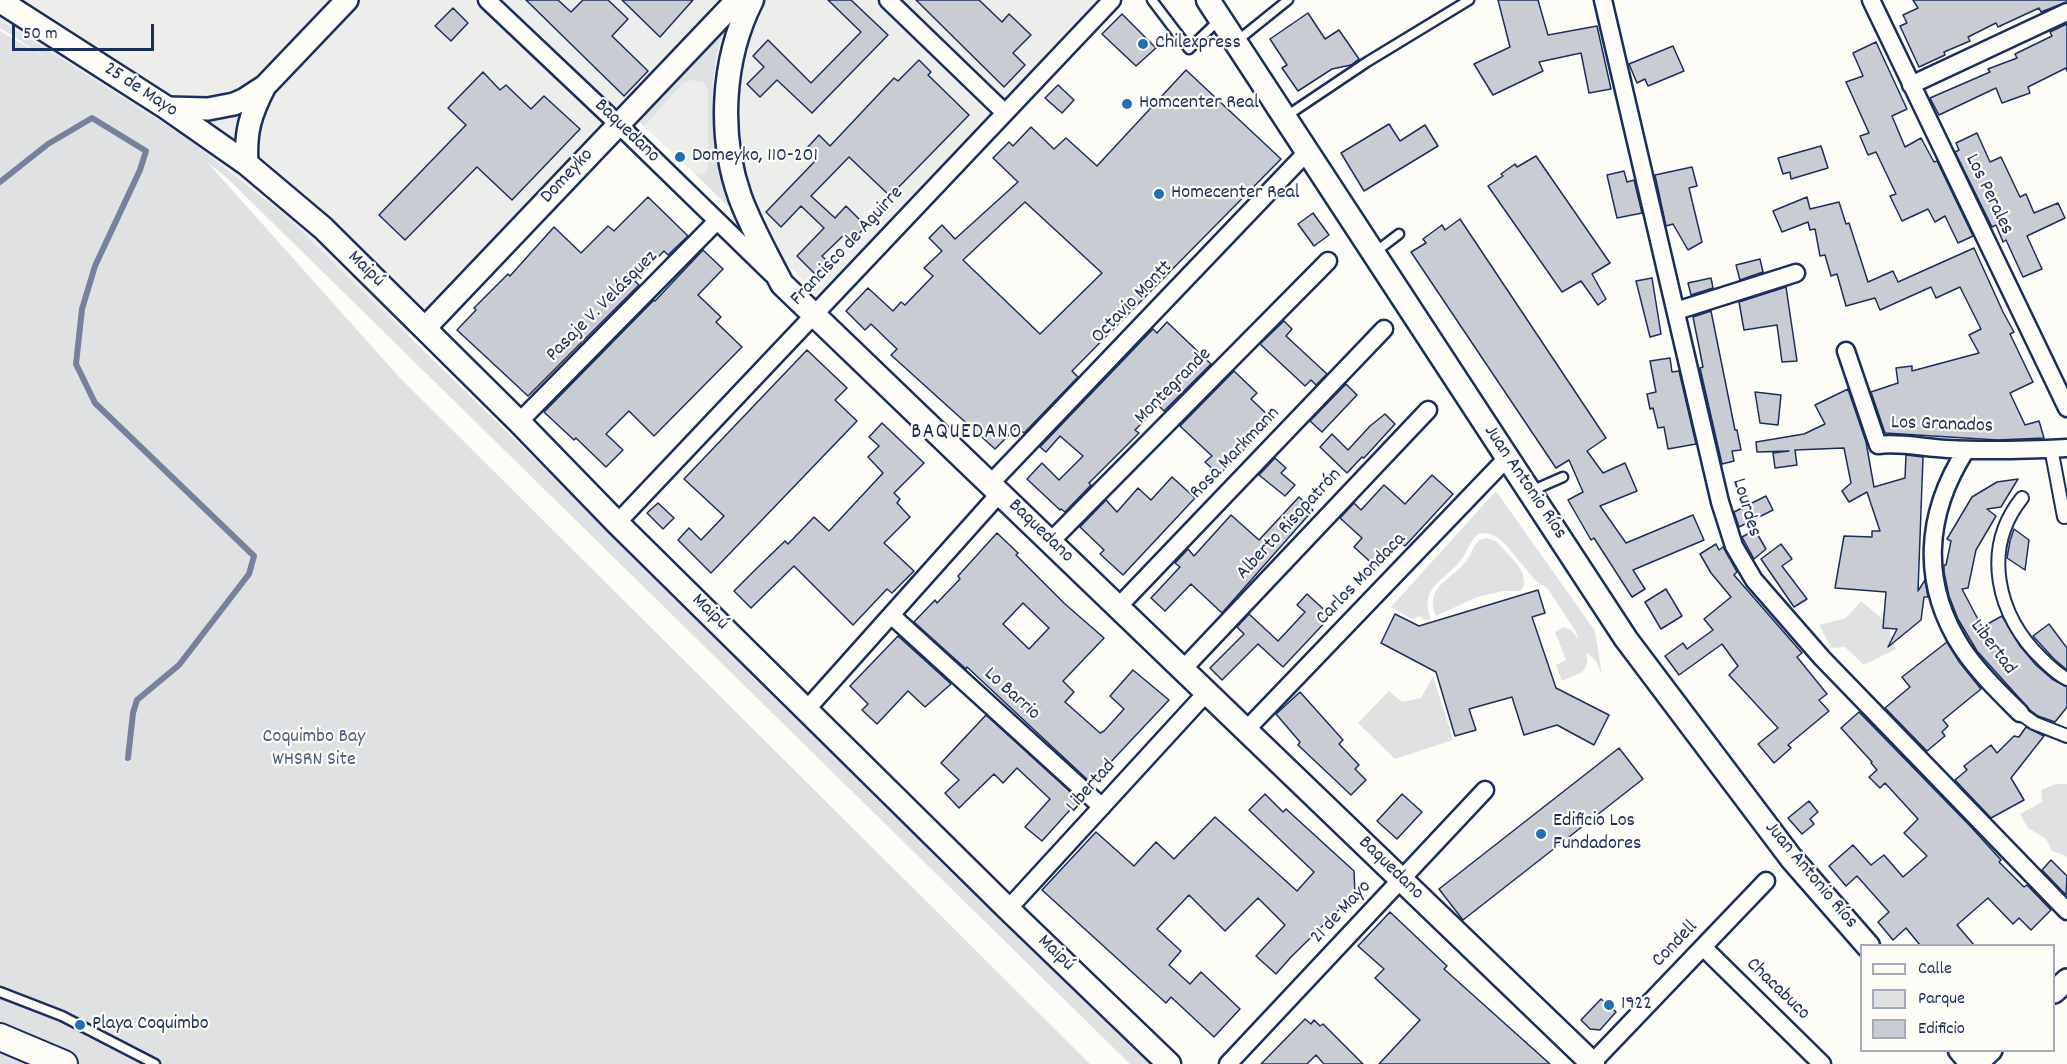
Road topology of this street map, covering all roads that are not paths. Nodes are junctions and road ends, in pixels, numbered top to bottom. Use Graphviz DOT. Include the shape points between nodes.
graph roads {
  1 [pos="347,0"];
  2 [pos="487,0"];
  3 [pos="736,0"];
  4 [pos="752,0"];
  5 [pos="888,0"];
  6 [pos="1112,0"];
  7 [pos="1152,0"];
  8 [pos="1208,0"];
  9 [pos="1288,0"];
  10 [pos="1469,0"];
  11 [pos="1603,0"];
  12 [pos="1870,0"];
  13 [pos="0,1"];
  14 [pos="2067,12"];
  15 [pos="1220,19"];
  16 [pos="1236,42"];
  17 [pos="1911,85"];
  18 [pos="265,86"];
  19 [pos="167,108"];
  20 [pos="1004,112"];
  21 [pos="1284,117"];
  22 [pos="618,124"];
  23 [pos="1307,152"];
  24 [pos="248,165"];
  25 [pos="717,221"];
  26 [pos="1399,234"];
  27 [pos="1374,253"];
  28 [pos="1328,261"];
  29 [pos="1796,273"];
  30 [pos="782,284"];
  31 [pos="1676,311"];
  32 [pos="814,315"];
  33 [pos="426,328"];
  34 [pos="1384,329"];
  35 [pos="1846,351"];
  36 [pos="2067,408"];
  37 [pos="1428,410"];
  38 [pos="519,422"];
  39 [pos="2059,448"];
  40 [pos="1966,450"];
  41 [pos="1508,458"];
  42 [pos="1563,477"];
  43 [pos="995,488"];
  44 [pos="1531,491"];
  45 [pos="2022,498"];
  46 [pos="2064,517"];
  47 [pos="616,523"];
  48 [pos="1050,542"];
  49 [pos="1118,607"];
  50 [pos="891,615"];
  51 [pos="1183,669"];
  52 [pos="2067,679"];
  53 [pos="1207,693"];
  54 [pos="807,709"];
  55 [pos="2020,713"];
  56 [pos="1246,730"];
  57 [pos="2067,736"];
  58 [pos="1485,790"];
  59 [pos="1102,807"];
  60 [pos="1402,880"];
  61 [pos="1766,881"];
  62 [pos="1008,909"];
  63 [pos="2067,911"];
  64 [pos="1867,944"];
  65 [pos="1703,947"];
  66 [pos="2067,980"];
  67 [pos="2055,991"];
  68 [pos="0,992"];
  69 [pos="0,1037"];
  70 [pos="1962,1052"];
  71 [pos="1989,1052"];
  72 [pos="64,1064"];
  73 [pos="155,1064"];
  74 [pos="1169,1064"];
  75 [pos="1228,1064"];
  76 [pos="1592,1064"];
  77 [pos="1822,1064"];
  78 [pos="1974,1064"];
  1 -- 18 [label="street"];
  2 -- 22 [label="street, Baquedano"];
  3 -- 22 [label="street, Domeyko"];
  4 -- 30 [label="main road" via="732,58 728,141 740,195"];
  5 -- 20 [label="street"];
  6 -- 20 [label="street, Francisco de Aguirre"];
  7 -- 15 [label="lane" via="1189,49"];
  8 -- 15 [label="main road, Juan Antonio Ríos"];
  9 -- 16 [label="lane"];
  10 -- 21 [label="lane"];
  11 -- 31 [label="street, Lourdes"];
  12 -- 17 [label="street, Los Perales"];
  13 -- 19 [label="main road, 25 de Mayo"];
  14 -- 17 [label="street"];
  15 -- 16 [label="main road, Juan Antonio Ríos"];
  16 -- 21 [label="main road, Juan Antonio Ríos"];
  17 -- 36 [label="street, Los Perales"];
  18 -- 19 [label="street" via="245,99 221,107"];
  18 -- 24 [label="street" via="248,126"];
  19 -- 24 [label="main road, 25 de Mayo"];
  20 -- 32 [label="street, Francisco de Aguirre"];
  21 -- 23 [label="main road, Juan Antonio Ríos"];
  22 -- 25 [label="street, Baquedano"];
  22 -- 33 [label="street, Domeyko"];
  23 -- 27 [label="main road, Juan Antonio Ríos"];
  23 -- 43 [label="street, Octavio Montt"];
  24 -- 33 [label="main road, Maipú" via="323,228"];
  25 -- 30 [label="street, Baquedano"];
  25 -- 38 [label="street, Pasaje V. Velásquez"];
  26 -- 27 [label="lane"];
  27 -- 41 [label="main road, Juan Antonio Ríos"];
  28 -- 48 [label="street, Montegrande"];
  29 -- 31 [label="street"];
  30 -- 32 [label="main road, Baquedano"];
  31 -- 63 [label="street, Lourdes" via="1725,524 1754,580 1822,658"];
  32 -- 43 [label="main road, Baquedano"];
  32 -- 47 [label="street, Francisco de Aguirre"];
  33 -- 38 [label="main road, Maipú"];
  34 -- 49 [label="street, Rosa Markmann"];
  35 -- 40 [label="street, Los Granados" via="1878,445"];
  37 -- 51 [label="street, Alberto Risopatrón"];
  38 -- 47 [label="main road, Maipú"];
  39 -- 40 [label="street, Los Granados"];
  39 -- 46 [label="street"];
  40 -- 55 [label="street, Libertad" via="1947,482 1936,518 1933,556 1938,596 1964,650"];
  41 -- 44 [label="main road, Juan Antonio Ríos"];
  41 -- 56 [label="street, Carlos Mondaca"];
  42 -- 44 [label="lane"];
  43 -- 48 [label="main road, Baquedano"];
  43 -- 50 [label="street"];
  44 -- 64 [label="main road, Juan Antonio Ríos" via="1626,639 1791,858"];
  45 -- 52 [label="street" via="2007,519 1999,542 2001,591 2026,642"];
  47 -- 54 [label="main road, Maipú"];
  48 -- 49 [label="main road, Baquedano"];
  49 -- 51 [label="main road, Baquedano"];
  50 -- 54 [label="street"];
  50 -- 59 [label="street, Lo Barrio"];
  51 -- 53 [label="main road, Baquedano"];
  53 -- 56 [label="main road, Baquedano"];
  53 -- 59 [label="street, Libertad"];
  54 -- 62 [label="main road, Maipú"];
  55 -- 57 [label="street, Libertad"];
  56 -- 60 [label="main road, Baquedano"];
  58 -- 60 [label="street, 21 de Mayo"];
  59 -- 62 [label="street, Libertad"];
  60 -- 75 [label="street, 21 de Mayo"];
  60 -- 76 [label="main road, Baquedano"];
  61 -- 65 [label="street, Condell"];
  62 -- 74 [label="main road, Maipú"];
  65 -- 76 [label="street, Condell"];
  65 -- 77 [label="street, Chacabuco"];
  66 -- 67 [label="street"];
  68 -- 73 [label="lane" via="62,1016"];
  69 -- 72 [label="main road"];
  70 -- 78 [label="main road"];
  71 -- 78 [label="street"];
}
